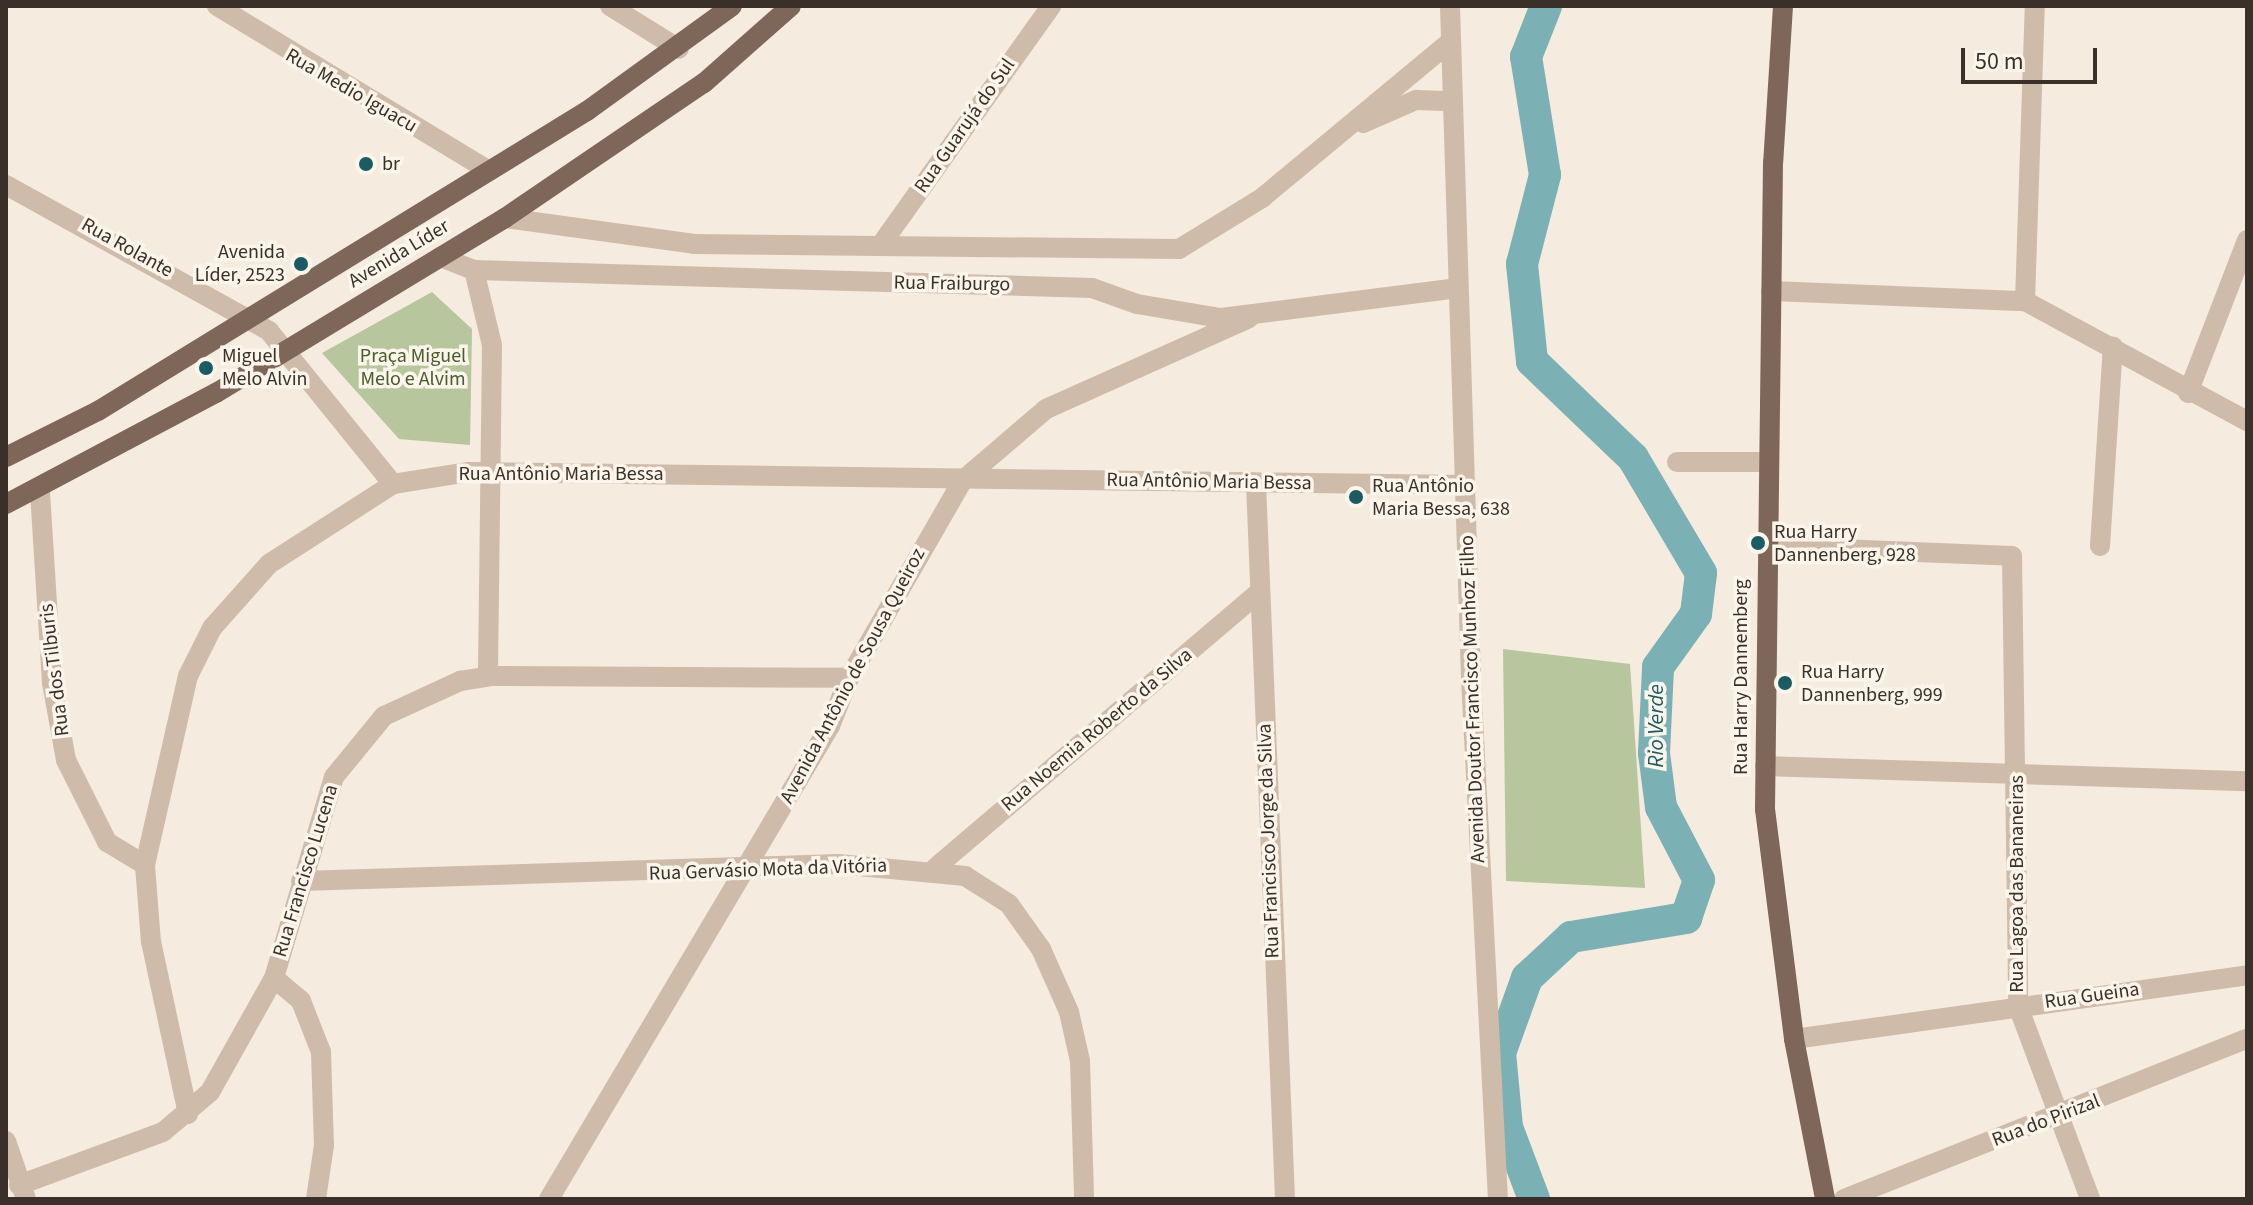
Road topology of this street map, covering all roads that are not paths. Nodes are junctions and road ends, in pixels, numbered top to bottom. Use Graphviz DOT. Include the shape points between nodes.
graph roads {
  1 [pos="217,6"];
  2 [pos="610,6"];
  3 [pos="732,6"];
  4 [pos="791,6"];
  5 [pos="1051,6"];
  6 [pos="1450,6"];
  7 [pos="1783,6"];
  8 [pos="2035,6"];
  9 [pos="1450,42"];
  10 [pos="679,49"];
  11 [pos="1453,101"];
  12 [pos="1335,140"];
  13 [pos="489,171"];
  14 [pos="6,185"];
  15 [pos="505,218"];
  16 [pos="2247,240"];
  17 [pos="880,246"];
  18 [pos="440,257"];
  19 [pos="474,270"];
  20 [pos="1458,288"];
  21 [pos="1771,291"];
  22 [pos="2025,301"];
  23 [pos="247,316"];
  24 [pos="1249,318"];
  25 [pos="2113,346"];
  26 [pos="286,349"];
  27 [pos="2188,393"];
  28 [pos="2247,421"];
  29 [pos="6,457"];
  30 [pos="1677,462"];
  31 [pos="1769,462"];
  32 [pos="493,473"];
  33 [pos="963,480"];
  34 [pos="1256,483"];
  35 [pos="393,484"];
  36 [pos="1465,485"];
  37 [pos="40,492"];
  38 [pos="6,504"];
  39 [pos="1766,546"];
  40 [pos="2100,546"];
  41 [pos="1259,592"];
  42 [pos="488,676"];
  43 [pos="849,678"];
  44 [pos="1765,766"];
  45 [pos="2016,773"];
  46 [pos="2247,781"];
  47 [pos="145,865"];
  48 [pos="935,868"];
  49 [pos="746,869"];
  50 [pos="301,881"];
  51 [pos="2247,975"];
  52 [pos="274,978"];
  53 [pos="2018,1006"];
  54 [pos="1794,1039"];
  55 [pos="2247,1039"];
  56 [pos="188,1114"];
  57 [pos="2060,1116"];
  58 [pos="7,1154"];
  59 [pos="22,1192"];
  60 [pos="316,1199"];
  61 [pos="549,1199"];
  62 [pos="1084,1199"];
  63 [pos="1285,1199"];
  64 [pos="1498,1199"];
  65 [pos="1825,1199"];
  66 [pos="1844,1199"];
  67 [pos="2090,1199"];
  1 -- 13 [label="street, Rua Medio Iguacu"];
  2 -- 10 [label="street"];
  3 -- 10 [label="main road, Avenida Líder"];
  4 -- 15 [label="main road, Avenida Líder" via="704,83"];
  5 -- 17 [label="street, Rua Guarujá do Sul"];
  6 -- 9 [label="street, Avenida Doutor Francisco Munhoz Filho"];
  7 -- 21 [label="main road, Rua Harry Dannemberg"];
  8 -- 22 [label="street"];
  9 -- 11 [label="street, Avenida Doutor Francisco Munhoz Filho"];
  9 -- 12 [label="street, Rua Fraiburgo"];
  10 -- 13 [label="main road, Avenida Líder"];
  11 -- 12 [label="street, Rua Fraiburgo" via="1394,106"];
  11 -- 20 [label="street, Avenida Doutor Francisco Munhoz Filho"];
  12 -- 17 [label="street, Rua Fraiburgo" via="1215,233 1179,249"];
  13 -- 23 [label="main road, Avenida Líder"];
  14 -- 23 [label="street, Rua Rolante"];
  15 -- 17 [label="street, Rua Fraiburgo" via="621,239"];
  15 -- 18 [label="main road, Avenida Líder"];
  16 -- 27 [label="street"];
  18 -- 19 [label="street, Rua Fraiburgo"];
  18 -- 26 [label="main road, Avenida Líder"];
  19 -- 24 [label="street, Rua Fraiburgo" via="1092,288 1149,307"];
  19 -- 32 [label="street" via="492,345"];
  20 -- 24 [label="street, Rua Fraiburgo" via="1362,295"];
  20 -- 36 [label="street, Avenida Doutor Francisco Munhoz Filho"];
  21 -- 22 [label="street"];
  21 -- 31 [label="main road, Rua Harry Dannemberg"];
  22 -- 25 [label="street"];
  23 -- 26 [label="street, Rua Rolante"];
  23 -- 29 [label="main road, Avenida Líder" via="98,411"];
  24 -- 33 [label="street, Avenida Antônio de Sousa Queiroz" via="1046,409"];
  25 -- 27 [label="street"];
  25 -- 40 [label="street"];
  26 -- 35 [label="street, Rua Rolante"];
  26 -- 37 [label="main road, Avenida Líder"];
  27 -- 28 [label="street"];
  30 -- 31 [label="street"];
  31 -- 39 [label="main road, Rua Harry Dannemberg"];
  32 -- 33 [label="street, Rua Antônio Maria Bessa"];
  32 -- 35 [label="street, Rua Antônio Maria Bessa"];
  32 -- 42 [label="street"];
  33 -- 34 [label="street, Rua Antônio Maria Bessa"];
  33 -- 43 [label="street, Avenida Antônio de Sousa Queiroz"];
  34 -- 36 [label="street, Rua Antônio Maria Bessa"];
  34 -- 41 [label="street, Rua Francisco Jorge da Silva"];
  35 -- 47 [label="street, Rua Antônio Maria Bessa" via="269,564 212,628 174,725"];
  36 -- 64 [label="street, Avenida Doutor Francisco Munhoz Filho"];
  37 -- 38 [label="main road, Avenida Líder"];
  37 -- 47 [label="street, Rua dos Tilburis" via="52,683 66,760 107,842"];
  39 -- 44 [label="main road, Rua Harry Dannemberg"];
  39 -- 45 [label="street, Rua Lagoa das Bananeiras" via="2012,556"];
  41 -- 48 [label="street, Rua Noemia Roberto da Silva"];
  41 -- 63 [label="street, Rua Francisco Jorge da Silva"];
  42 -- 43 [label="street, Rua Francisco Lucena"];
  42 -- 50 [label="street, Rua Francisco Lucena" via="426,694 358,742 334,777"];
  43 -- 49 [label="street, Avenida Antônio de Sousa Queiroz" via="830,726"];
  44 -- 45 [label="street"];
  44 -- 54 [label="main road, Rua Harry Dannemberg"];
  45 -- 46 [label="street"];
  45 -- 53 [label="street, Rua Lagoa das Bananeiras"];
  47 -- 56 [label="street, Rua Antônio Maria Bessa" via="151,942"];
  48 -- 49 [label="street, Rua Gervásio Mota da Vitória"];
  48 -- 62 [label="street, Rua Gervásio Mota da Vitória" via="984,884 1009,904 1060,987 1080,1061"];
  49 -- 50 [label="street, Rua Gervásio Mota da Vitória"];
  49 -- 61 [label="street, Avenida Antônio de Sousa Queiroz"];
  50 -- 52 [label="street, Rua Francisco Lucena"];
  51 -- 53 [label="street, Rua Gueina"];
  52 -- 56 [label="street, Rua Francisco Lucena" via="226,1071"];
  52 -- 60 [label="street" via="301,1001 321,1052 324,1145"];
  53 -- 54 [label="street, Rua Gueina"];
  53 -- 57 [label="street, Rua Lagoa das Bananeiras"];
  54 -- 65 [label="main road, Rua Harry Dannemberg"];
  55 -- 57 [label="street, Rua do Pirizal"];
  56 -- 59 [label="street, Rua Francisco Lucena"];
  57 -- 66 [label="street, Rua do Pirizal"];
  57 -- 67 [label="street, Rua Lagoa das Bananeiras"];
  58 -- 59 [label="street"];
}
